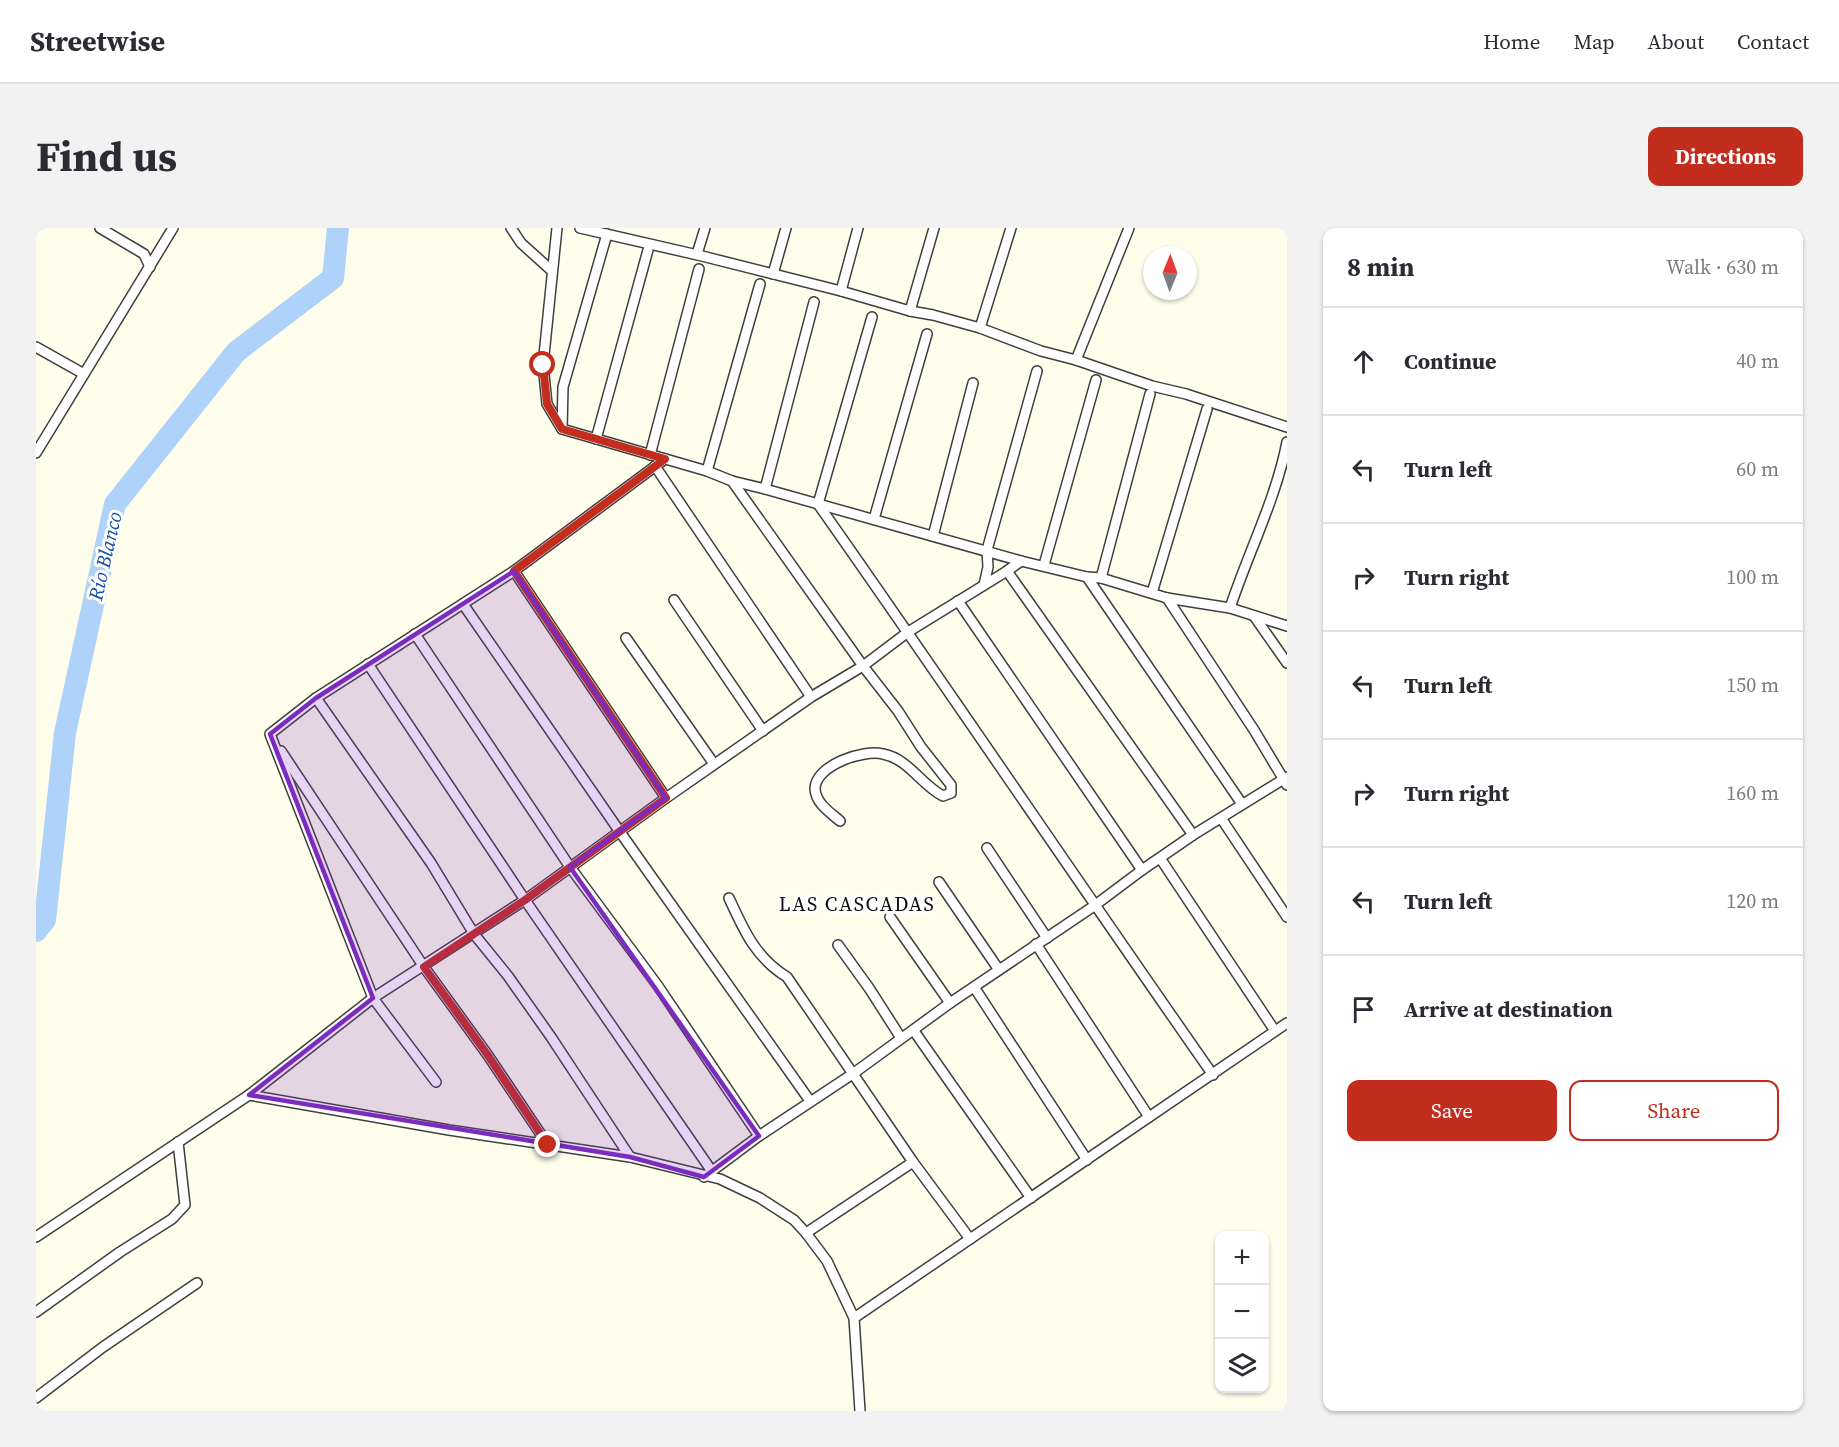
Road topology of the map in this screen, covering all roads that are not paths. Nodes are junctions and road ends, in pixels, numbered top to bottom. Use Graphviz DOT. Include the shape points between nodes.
graph roads {
  1 [pos="100,228"];
  2 [pos="173,228"];
  3 [pos="511,228"];
  4 [pos="557,228"];
  5 [pos="580,228"];
  6 [pos="705,228"];
  7 [pos="786,228"];
  8 [pos="858,228"];
  9 [pos="934,228"];
  10 [pos="1011,228"];
  11 [pos="1129,228"];
  12 [pos="629,233"];
  13 [pos="607,234"];
  14 [pos="648,250"];
  15 [pos="698,255"];
  16 [pos="150,267"];
  17 [pos="699,269"];
  18 [pos="552,271"];
  19 [pos="772,274"];
  20 [pos="760,284"];
  21 [pos="841,291"];
  22 [pos="814,302"];
  23 [pos="910,311"];
  24 [pos="872,317"];
  25 [pos="980,328"];
  26 [pos="927,334"];
  27 [pos="36,347"];
  28 [pos="1076,360"];
  29 [pos="1037,371"];
  30 [pos="84,374"];
  31 [pos="1096,380"];
  32 [pos="973,383"];
  33 [pos="1150,394"];
  34 [pos="1207,409"];
  35 [pos="1287,427"];
  36 [pos="562,429"];
  37 [pos="596,439"];
  38 [pos="1287,442"];
  39 [pos="36,453"];
  40 [pos="650,454"];
  41 [pos="665,459"];
  42 [pos="655,466"];
  43 [pos="707,471"];
  44 [pos="732,481"];
  45 [pos="765,489"];
  46 [pos="818,504"];
  47 [pos="874,519"];
  48 [pos="933,536"];
  49 [pos="987,550"];
  50 [pos="1021,561"];
  51 [pos="1044,565"];
  52 [pos="514,571"];
  53 [pos="1007,571"];
  54 [pos="1087,577"];
  55 [pos="1101,578"];
  56 [pos="984,585"];
  57 [pos="1152,593"];
  58 [pos="1167,598"];
  59 [pos="674,600"];
  60 [pos="958,601"];
  61 [pos="463,604"];
  62 [pos="1230,608"];
  63 [pos="1254,615"];
  64 [pos="1287,626"];
  65 [pos="908,632"];
  66 [pos="415,634"];
  67 [pos="626,638"];
  68 [pos="1287,663"];
  69 [pos="368,664"];
  70 [pos="863,666"];
  71 [pos="811,697"];
  72 [pos="316,698"];
  73 [pos="763,731"];
  74 [pos="270,734"];
  75 [pos="714,764"];
  76 [pos="1286,780"];
  77 [pos="666,798"];
  78 [pos="1242,804"];
  79 [pos="1221,818"];
  80 [pos="840,821"];
  81 [pos="620,832"];
  82 [pos="1193,835"];
  83 [pos="987,848"];
  84 [pos="1160,858"];
  85 [pos="570,867"];
  86 [pos="1142,870"];
  87 [pos="939,882"];
  88 [pos="729,898"];
  89 [pos="525,900"];
  90 [pos="1094,906"];
  91 [pos="890,917"];
  92 [pos="1287,917"];
  93 [pos="474,934"];
  94 [pos="1047,938"];
  95 [pos="1036,944"];
  96 [pos="838,945"];
  97 [pos="424,967"];
  98 [pos="999,970"];
  99 [pos="974,987"];
  100 [pos="373,998"];
  101 [pos="950,1003"];
  102 [pos="1287,1023"];
  103 [pos="914,1031"];
  104 [pos="1275,1031"];
  105 [pos="901,1038"];
  106 [pos="854,1073"];
  107 [pos="1213,1075"];
  108 [pos="436,1082"];
  109 [pos="249,1095"];
  110 [pos="810,1101"];
  111 [pos="1149,1117"];
  112 [pos="759,1136"];
  113 [pos="178,1142"];
  114 [pos="548,1145"];
  115 [pos="630,1157"];
  116 [pos="1087,1160"];
  117 [pos="913,1162"];
  118 [pos="708,1173"];
  119 [pos="1031,1198"];
  120 [pos="806,1233"];
  121 [pos="36,1237"];
  122 [pos="970,1239"];
  123 [pos="197,1283"];
  124 [pos="36,1312"];
  125 [pos="854,1318"];
  126 [pos="36,1398"];
  127 [pos="860,1411"];
  1 -- 16 [label="street" via="144,254"];
  2 -- 16 [label="street"];
  3 -- 18 [label="street" via="521,243"];
  4 -- 18 [label="street"];
  5 -- 13 [label="street"];
  6 -- 15 [label="street"];
  7 -- 19 [label="street"];
  8 -- 21 [label="street"];
  9 -- 23 [label="street"];
  10 -- 25 [label="street"];
  11 -- 28 [label="street"];
  12 -- 13 [label="street"];
  12 -- 15 [label="street"];
  13 -- 36 [label="street" via="563,387"];
  14 -- 37 [label="street"];
  15 -- 19 [label="street"];
  16 -- 30 [label="street"];
  17 -- 40 [label="street"];
  18 -- 36 [label="street" via="543,365 547,404"];
  19 -- 21 [label="street"];
  20 -- 43 [label="street"];
  21 -- 23 [label="street"];
  22 -- 45 [label="street"];
  23 -- 25 [label="street"];
  24 -- 46 [label="street"];
  25 -- 28 [label="street"];
  26 -- 47 [label="street"];
  27 -- 30 [label="street"];
  28 -- 35 [label="street"];
  29 -- 49 [label="street"];
  30 -- 39 [label="street"];
  31 -- 51 [label="street"];
  32 -- 48 [label="street"];
  33 -- 55 [label="street"];
  34 -- 57 [label="street"];
  36 -- 37 [label="street"];
  37 -- 40 [label="street"];
  38 -- 62 [label="street" via="1281,469"];
  40 -- 41 [label="street"];
  41 -- 42 [label="street"];
  41 -- 43 [label="street"];
  42 -- 52 [label="street"];
  42 -- 71 [label="street"];
  43 -- 44 [label="street"];
  44 -- 45 [label="street"];
  44 -- 70 [label="street"];
  45 -- 46 [label="street"];
  46 -- 47 [label="street"];
  46 -- 65 [label="street"];
  47 -- 48 [label="street"];
  48 -- 49 [label="street"];
  49 -- 50 [label="street"];
  49 -- 56 [label="street"];
  50 -- 51 [label="street"];
  50 -- 53 [label="street"];
  51 -- 54 [label="street"];
  52 -- 61 [label="street"];
  52 -- 77 [label="street"];
  53 -- 56 [label="street"];
  53 -- 82 [label="street"];
  54 -- 55 [label="street"];
  54 -- 78 [label="street"];
  55 -- 57 [label="street"];
  56 -- 60 [label="street"];
  57 -- 58 [label="street"];
  58 -- 62 [label="street"];
  58 -- 76 [label="street"];
  59 -- 73 [label="street"];
  60 -- 65 [label="street"];
  60 -- 86 [label="street"];
  61 -- 66 [label="street"];
  61 -- 81 [label="street"];
  62 -- 63 [label="street"];
  63 -- 64 [label="street"];
  63 -- 68 [label="street"];
  65 -- 70 [label="street"];
  65 -- 90 [label="street"];
  66 -- 69 [label="street"];
  66 -- 85 [label="street"];
  67 -- 75 [label="street"];
  69 -- 72 [label="street"];
  69 -- 89 [label="street"];
  70 -- 71 [label="street"];
  70 -- 80 [label="street" via="952,789 947,796 940,795 905,764 882,753 855,756 826,771 815,788 822,805"];
  71 -- 73 [label="street"];
  72 -- 74 [label="street"];
  72 -- 93 [label="street" via="431,863"];
  73 -- 75 [label="street"];
  74 -- 97 [label="street"];
  74 -- 100 [label="street"];
  75 -- 77 [label="street"];
  76 -- 78 [label="street"];
  77 -- 81 [label="street"];
  78 -- 79 [label="street"];
  79 -- 82 [label="street"];
  79 -- 92 [label="street"];
  81 -- 85 [label="street"];
  81 -- 110 [label="street"];
  82 -- 84 [label="street"];
  83 -- 94 [label="street"];
  84 -- 86 [label="street"];
  84 -- 104 [label="street"];
  85 -- 89 [label="street"];
  85 -- 112 [label="street" via="658,986"];
  86 -- 90 [label="street"];
  87 -- 98 [label="street"];
  88 -- 106 [label="street" via="758,952 788,977"];
  89 -- 93 [label="street"];
  89 -- 118 [label="street"];
  90 -- 94 [label="street"];
  90 -- 107 [label="street"];
  91 -- 101 [label="street"];
  93 -- 97 [label="street"];
  93 -- 115 [label="street" via="551,1036"];
  94 -- 95 [label="street"];
  95 -- 98 [label="street"];
  95 -- 111 [label="street"];
  96 -- 105 [label="street"];
  97 -- 100 [label="street"];
  97 -- 114 [label="street"];
  98 -- 99 [label="street"];
  99 -- 101 [label="street"];
  99 -- 116 [label="street"];
  100 -- 108 [label="street"];
  100 -- 109 [label="street"];
  101 -- 103 [label="street"];
  102 -- 104 [label="street"];
  103 -- 105 [label="street"];
  103 -- 119 [label="street"];
  104 -- 107 [label="street"];
  105 -- 106 [label="street"];
  106 -- 110 [label="street"];
  106 -- 117 [label="street"];
  107 -- 111 [label="street"];
  109 -- 113 [label="street"];
  109 -- 114 [label="street"];
  110 -- 112 [label="street"];
  111 -- 116 [label="street"];
  112 -- 118 [label="street"];
  113 -- 121 [label="street"];
  113 -- 124 [label="street" via="185,1205 172,1219"];
  114 -- 115 [label="street"];
  115 -- 118 [label="street"];
  116 -- 119 [label="street"];
  117 -- 120 [label="street"];
  117 -- 122 [label="street"];
  118 -- 120 [label="street" via="760,1198 794,1220"];
  119 -- 122 [label="street"];
  120 -- 125 [label="street" via="827,1261"];
  122 -- 125 [label="street"];
  123 -- 126 [label="street"];
  125 -- 127 [label="street"];
}
